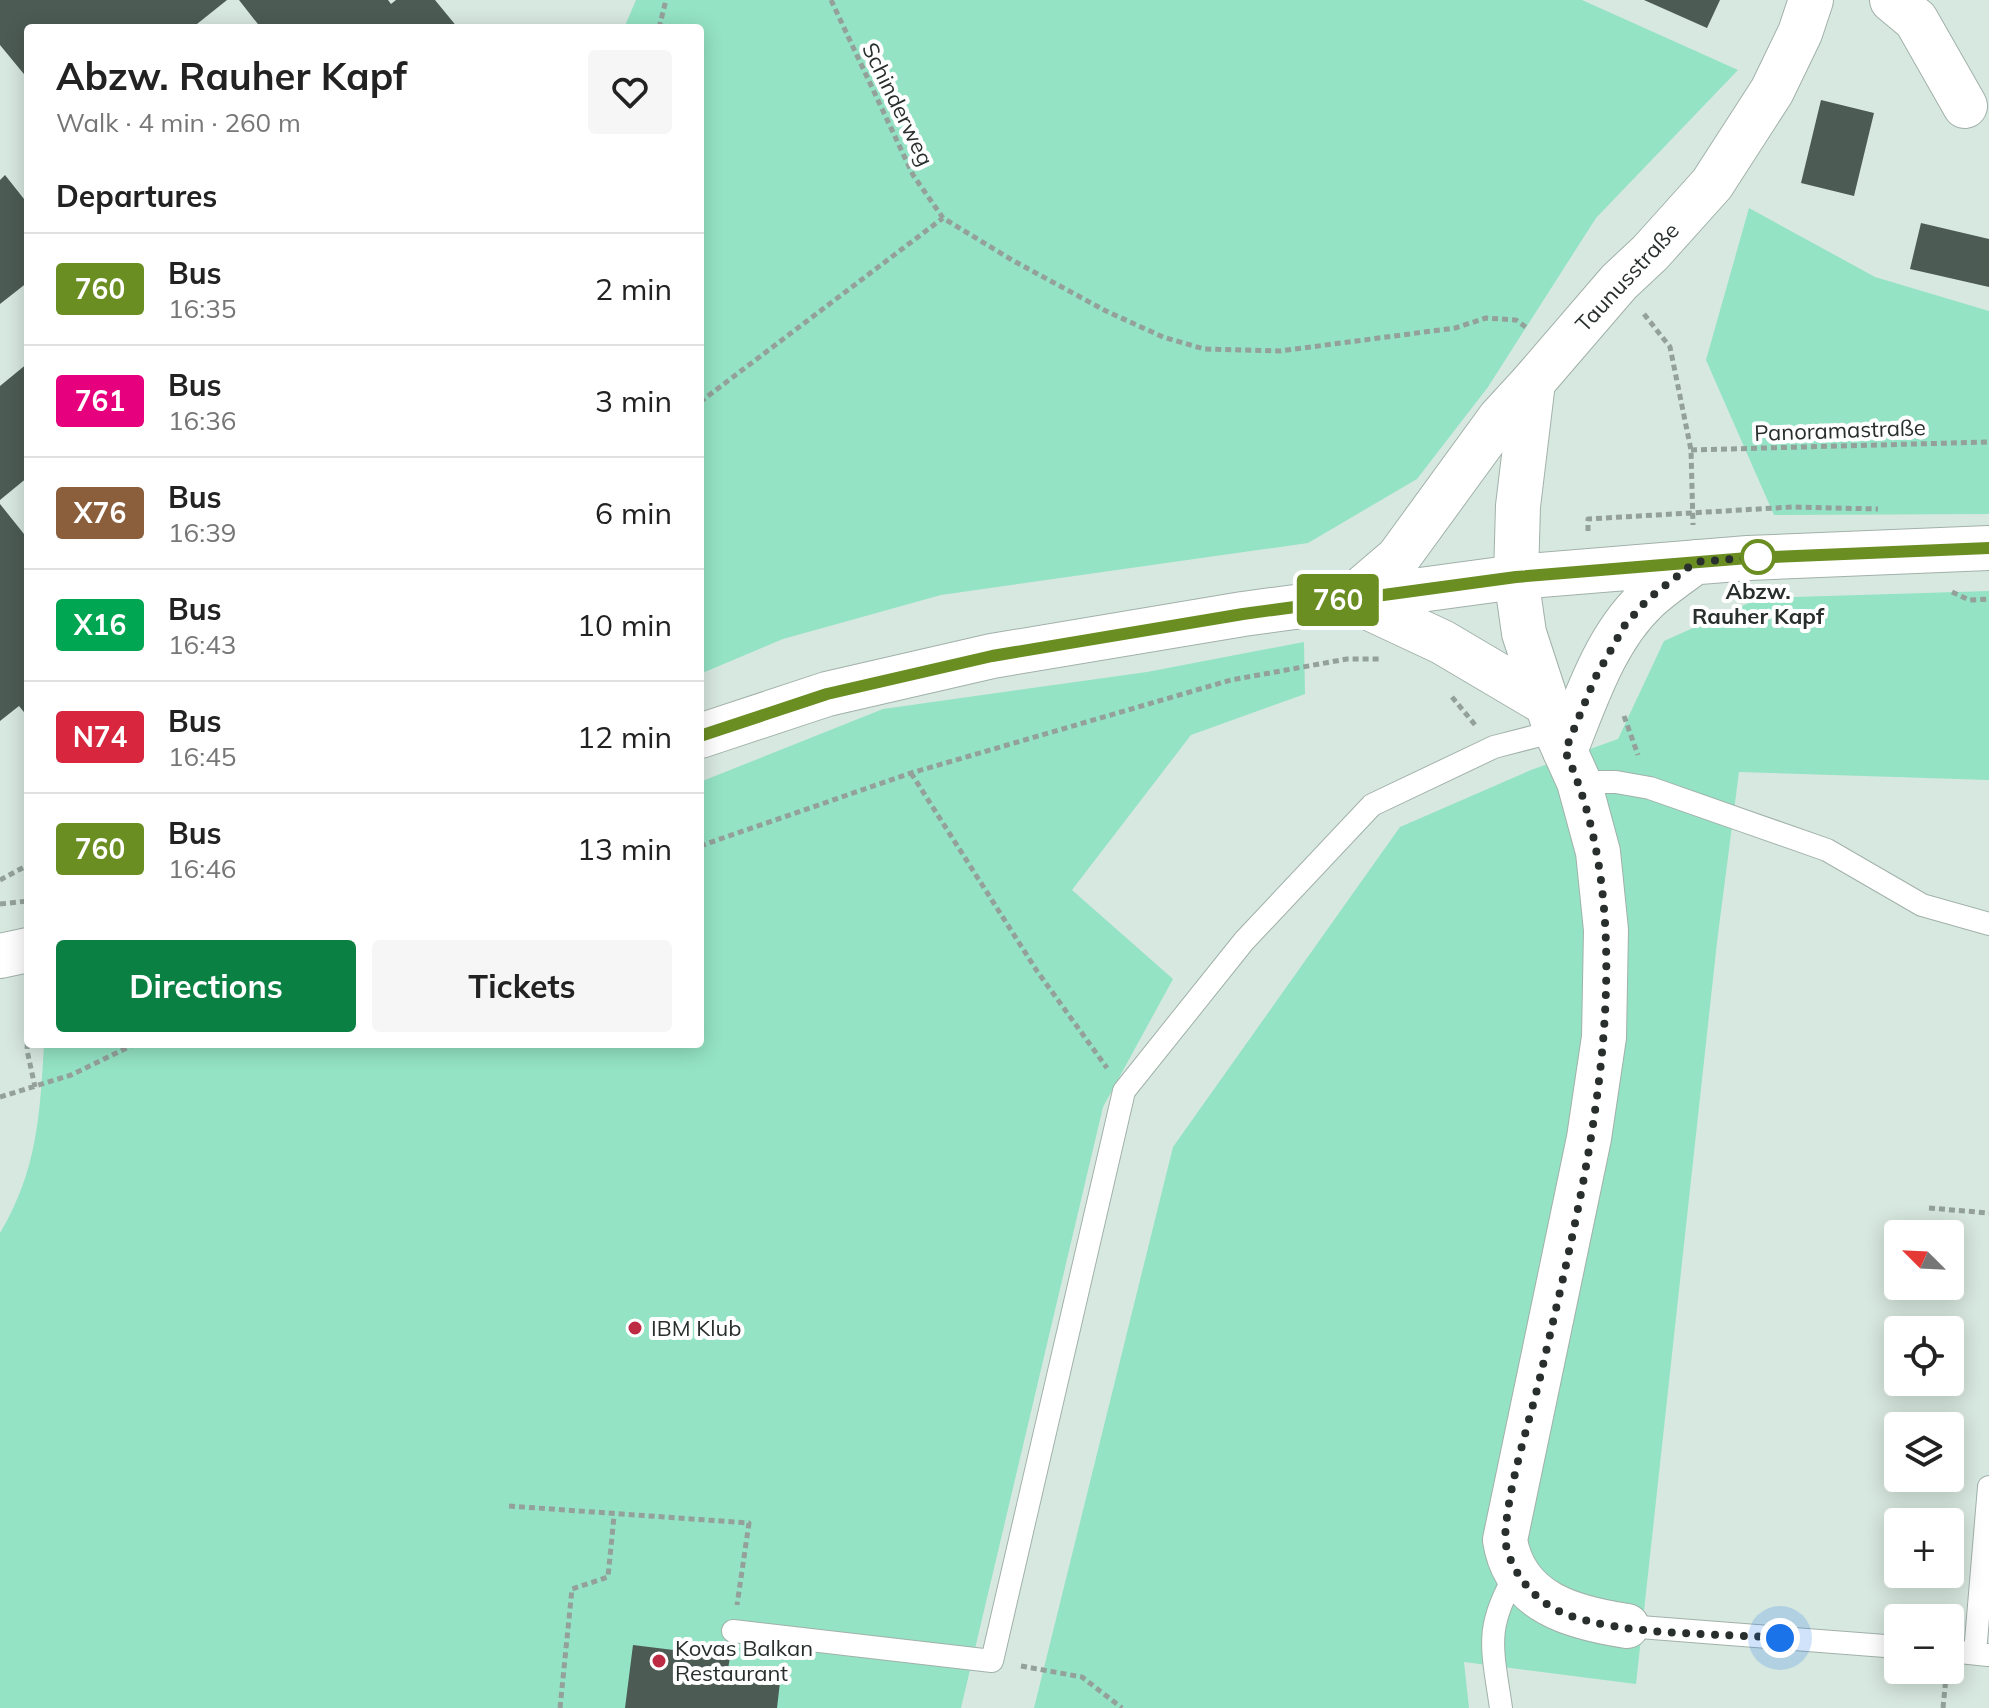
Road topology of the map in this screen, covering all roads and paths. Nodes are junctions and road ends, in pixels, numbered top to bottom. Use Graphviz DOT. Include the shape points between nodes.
graph roads {
  1 [pos="666,0"];
  2 [pos="831,0"];
  3 [pos="1811,0"];
  4 [pos="1892,0"];
  5 [pos="660,24"];
  6 [pos="1965,106"];
  7 [pos="943,218"];
  8 [pos="1619,282"];
  9 [pos="1546,366"];
  10 [pos="704,399"];
  11 [pos="1989,442"];
  12 [pos="1691,450"];
  13 [pos="1892,511"];
  14 [pos="1989,548"];
  15 [pos="1695,562"];
  16 [pos="1516,577"];
  17 [pos="1350,599"];
  18 [pos="1385,659"];
  19 [pos="1444,687"];
  20 [pos="704,735"];
  21 [pos="1562,742"];
  22 [pos="1494,747"];
  23 [pos="911,773"];
  24 [pos="704,845"];
  25 [pos="24,867"];
  26 [pos="0,880"];
  27 [pos="24,901"];
  28 [pos="0,904"];
  29 [pos="1989,924"];
  30 [pos="24,951"];
  31 [pos="0,956"];
  32 [pos="27,1048"];
  33 [pos="126,1048"];
  34 [pos="35,1087"];
  35 [pos="1124,1091"];
  36 [pos="0,1097"];
  37 [pos="1929,1208"];
  38 [pos="1989,1213"];
  39 [pos="1989,1487"];
  40 [pos="509,1506"];
  41 [pos="614,1516"];
  42 [pos="1517,1572"];
  43 [pos="1627,1626"];
  44 [pos="733,1631"];
  45 [pos="1884,1646"];
  46 [pos="1982,1654"];
  47 [pos="992,1661"];
  48 [pos="1945,1684"];
  49 [pos="560,1708"];
  50 [pos="1122,1708"];
  51 [pos="1501,1708"];
  52 [pos="1943,1708"];
  1 -- 5 [label="path"];
  2 -- 7 [label="path, Schinderweg" via="906,162"];
  3 -- 8 [label="street, Taunusstraße" via="1772,91 1712,184"];
  4 -- 6 [label="street" via="1916,20"];
  7 -- 9 [label="path" via="1106,311 1204,349 1280,351 1455,328 1486,318 1516,320"];
  7 -- 10 [label="path"];
  8 -- 9 [label="street, Taunusstraße"];
  8 -- 12 [label="path" via="1670,347"];
  9 -- 16 [label="street" via="1518,506"];
  9 -- 17 [label="street, Taunusstraße" via="1477,447 1398,558"];
  11 -- 12 [label="path, Panoramastraße"];
  12 -- 13 [label="path" via="1693,514 1792,507"];
  14 -- 15 [label="street"];
  15 -- 16 [label="street"];
  15 -- 21 [label="street" via="1625,625"];
  16 -- 17 [label="street"];
  16 -- 21 [label="street" via="1524,633"];
  17 -- 20 [label="street" via="992,656 827,694"];
  17 -- 21 [label="street" via="1442,642"];
  18 -- 23 [label="path" via="1347,659 1231,680"];
  19 -- 22 [label="path"];
  21 -- 22 [label="lane"];
  21 -- 29 [label="lane" via="1616,782 1650,788 1827,850 1922,905"];
  21 -- 42 [label="street" via="1598,852 1606,930 1604,1037 1557,1300 1506,1526 1508,1555"];
  22 -- 35 [label="lane" via="1372,805 1244,941"];
  23 -- 24 [label="path"];
  23 -- 35 [label="path" via="1037,971"];
  25 -- 26 [label="path"];
  27 -- 28 [label="path"];
  30 -- 31 [label="street"];
  32 -- 34 [label="path"];
  33 -- 34 [label="path"];
  34 -- 36 [label="path"];
  35 -- 47 [label="lane"];
  37 -- 38 [label="path"];
  39 -- 46 [label="lane"];
  40 -- 41 [label="path"];
  41 -- 44 [label="path" via="749,1523"];
  41 -- 49 [label="path" via="608,1577 572,1589"];
  42 -- 43 [label="street" via="1541,1600 1564,1613"];
  42 -- 51 [label="lane" via="1498,1604 1490,1634"];
  43 -- 45 [label="lane"];
  44 -- 47 [label="lane"];
  47 -- 50 [label="path" via="1082,1677"];
  48 -- 52 [label="path"];
}
